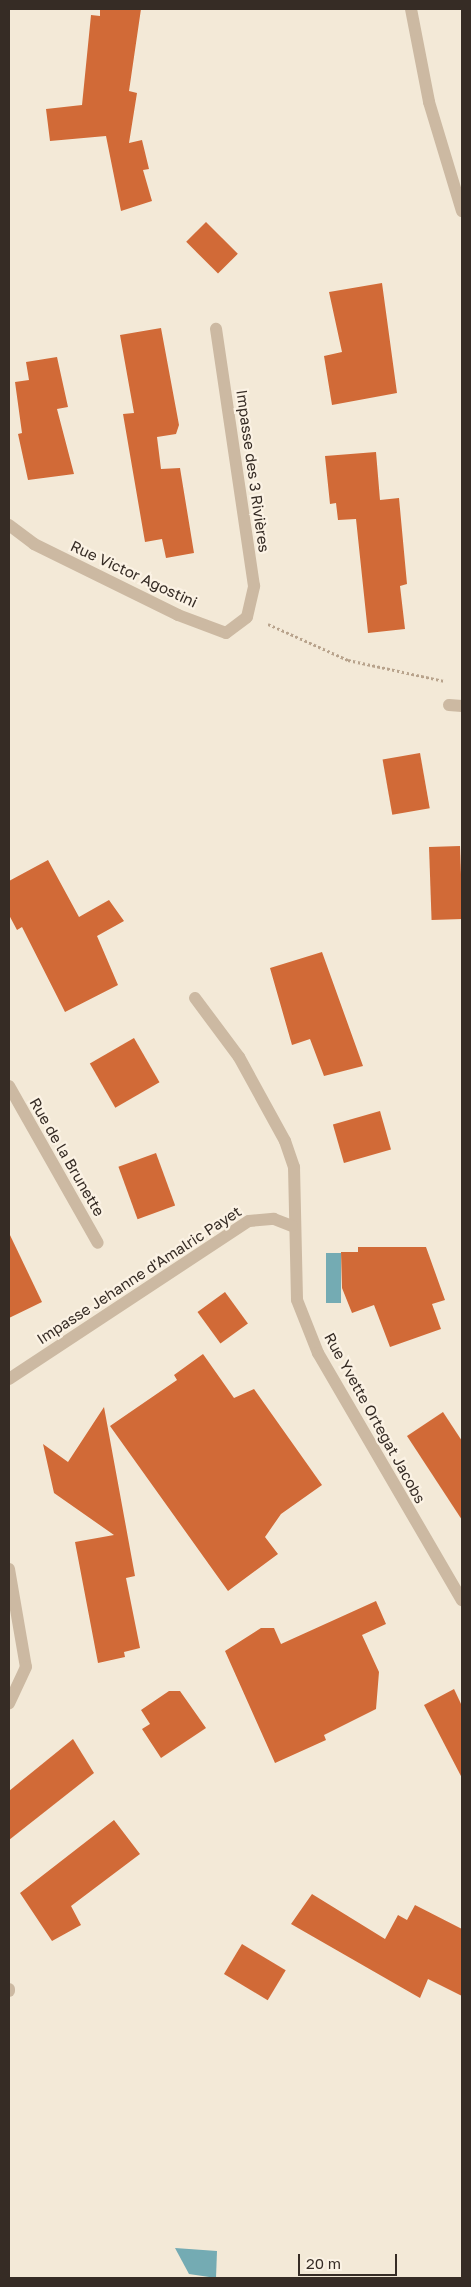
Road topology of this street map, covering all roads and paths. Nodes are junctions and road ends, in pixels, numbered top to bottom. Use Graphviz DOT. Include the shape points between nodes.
graph roads {
  1 [pos="411,9"];
  2 [pos="462,211"];
  3 [pos="216,329"];
  4 [pos="9,525"];
  5 [pos="247,618"];
  6 [pos="454,683"];
  7 [pos="449,705"];
  8 [pos="462,706"];
  9 [pos="195,998"];
  10 [pos="9,1086"];
  11 [pos="292,1226"];
  12 [pos="98,1243"];
  13 [pos="9,1379"];
  14 [pos="9,1569"];
  15 [pos="462,1600"];
  16 [pos="9,1703"];
  1 -- 2 [label="street" via="429,102"];
  3 -- 5 [label="street, Impasse des 3 Rivières" via="254,586"];
  4 -- 5 [label="street, Rue Victor Agostini" via="34,544 178,615 226,633"];
  5 -- 6 [label="path" via="348,660"];
  7 -- 8 [label="street"];
  9 -- 11 [label="street, Rue Yvette Ortegat Jacobs" via="239,1057 285,1141 294,1168"];
  10 -- 12 [label="street, Rue de la Brunette"];
  11 -- 13 [label="street, Impasse Jehanne d'Amalric Payet" via="274,1219 249,1220"];
  11 -- 15 [label="street, Rue Yvette Ortegat Jacobs" via="297,1300 318,1353"];
  14 -- 16 [label="street" via="26,1667"];
}
